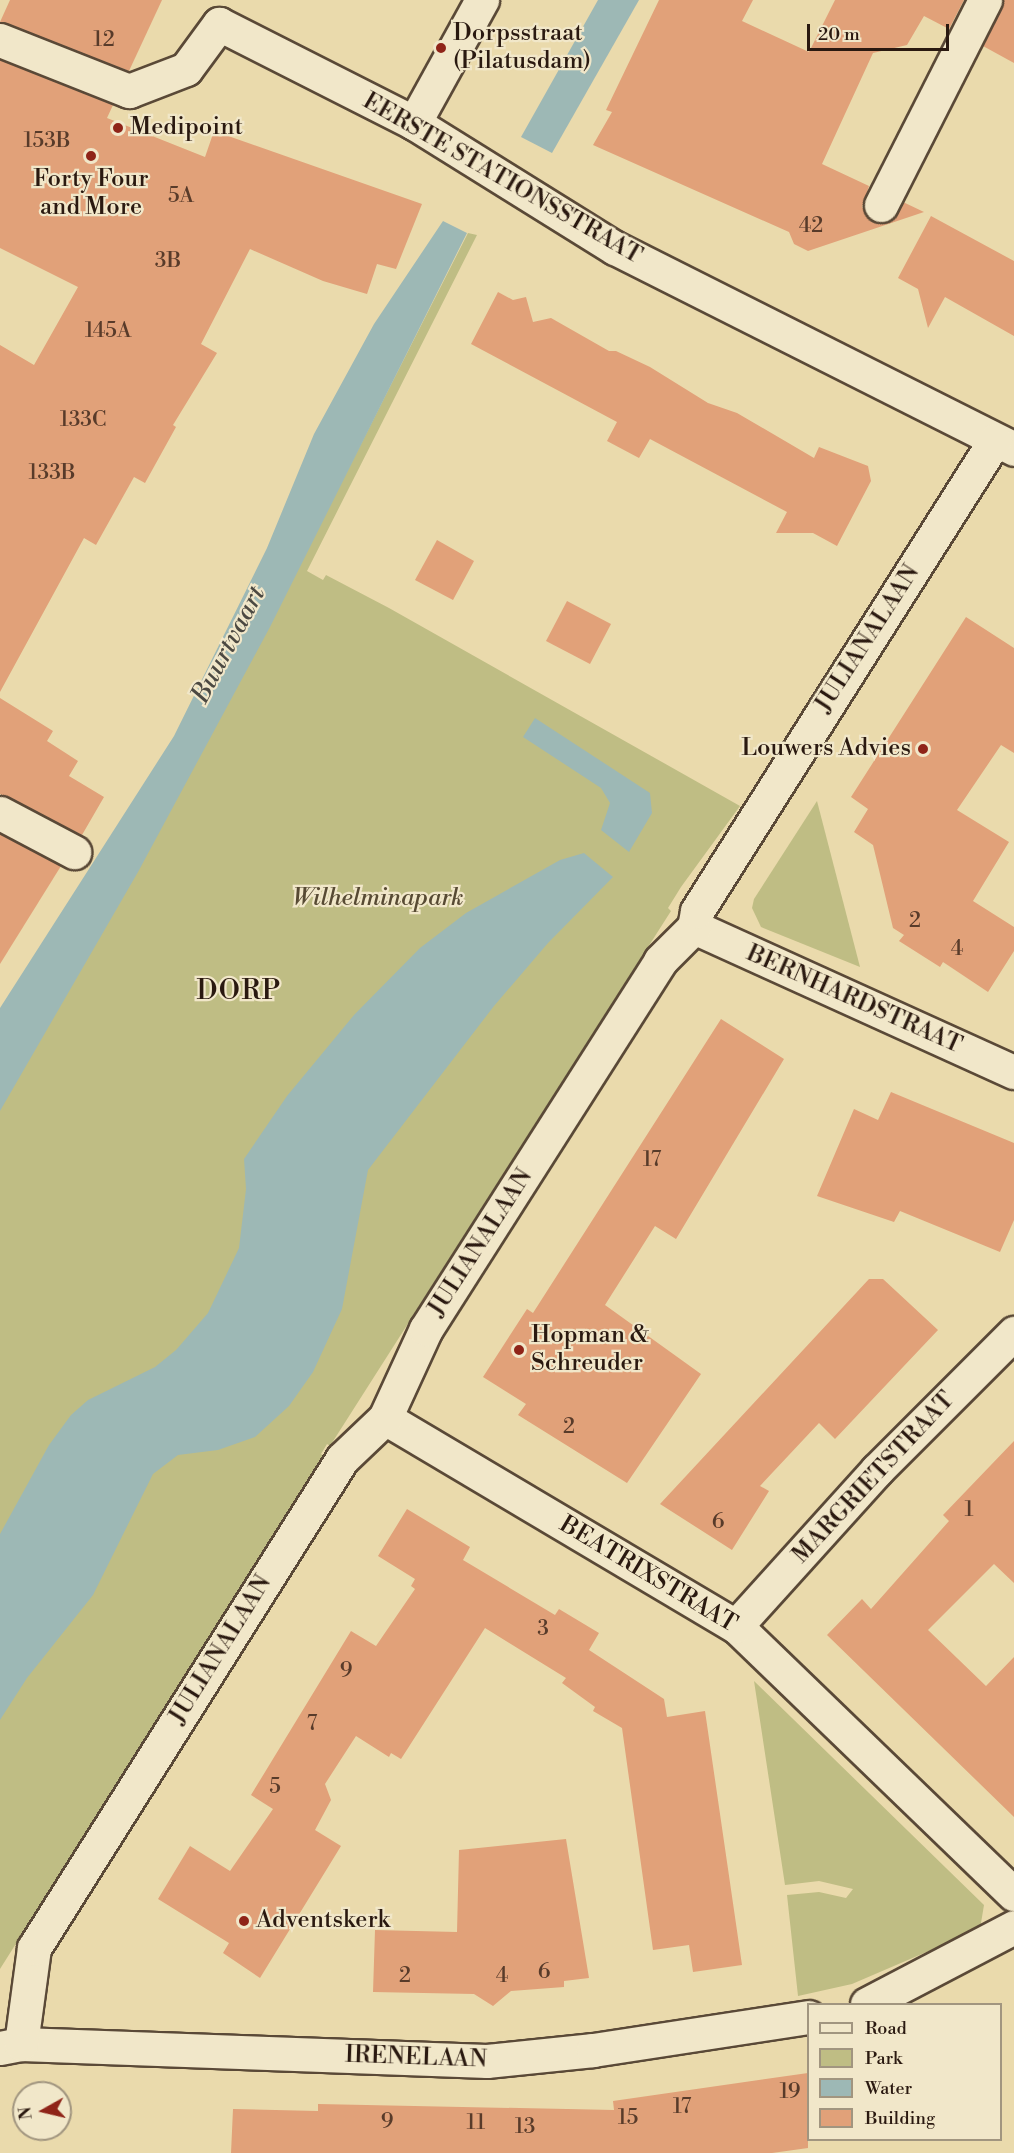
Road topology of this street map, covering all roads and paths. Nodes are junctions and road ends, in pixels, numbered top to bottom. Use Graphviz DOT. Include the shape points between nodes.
graph roads {
  1 [pos="482,0"];
  2 [pos="985,0"];
  3 [pos="0,40"];
  4 [pos="414,123"];
  5 [pos="880,205"];
  6 [pos="1005,444"];
  7 [pos="0,813"];
  8 [pos="74,852"];
  9 [pos="694,927"];
  10 [pos="1014,1072"];
  11 [pos="1014,1333"];
  12 [pos="385,1418"];
  13 [pos="736,1626"];
  14 [pos="1014,1894"];
  15 [pos="1014,1927"];
  16 [pos="869,2003"];
  17 [pos="807,2017"];
  18 [pos="11,2045"];
  1 -- 4 [label="street"];
  2 -- 5 [label="street"];
  3 -- 4 [label="street, EERSTE STATIONSSTRAAT" via="129,91 186,69 219,24"];
  4 -- 6 [label="street, EERSTE STATIONSSTRAAT" via="615,248"];
  6 -- 9 [label="street, JULIANALAAN" via="697,911"];
  7 -- 8 [label="street"];
  9 -- 10 [label="street, BERNHARDSTRAAT"];
  9 -- 12 [label="street, JULIANALAAN" via="660,961 426,1329"];
  11 -- 13 [label="street, MARGRIETSTRAAT" via="877,1470"];
  12 -- 13 [label="street, BEATRIXSTRAAT"];
  12 -- 18 [label="street, JULIANALAAN" via="342,1459 34,1948"];
  13 -- 14 [label="street, BEATRIXSTRAAT"];
  15 -- 16 [label="street"];
  17 -- 18 [label="street, IRENELAAN" via="593,2050 487,2061"];
}
